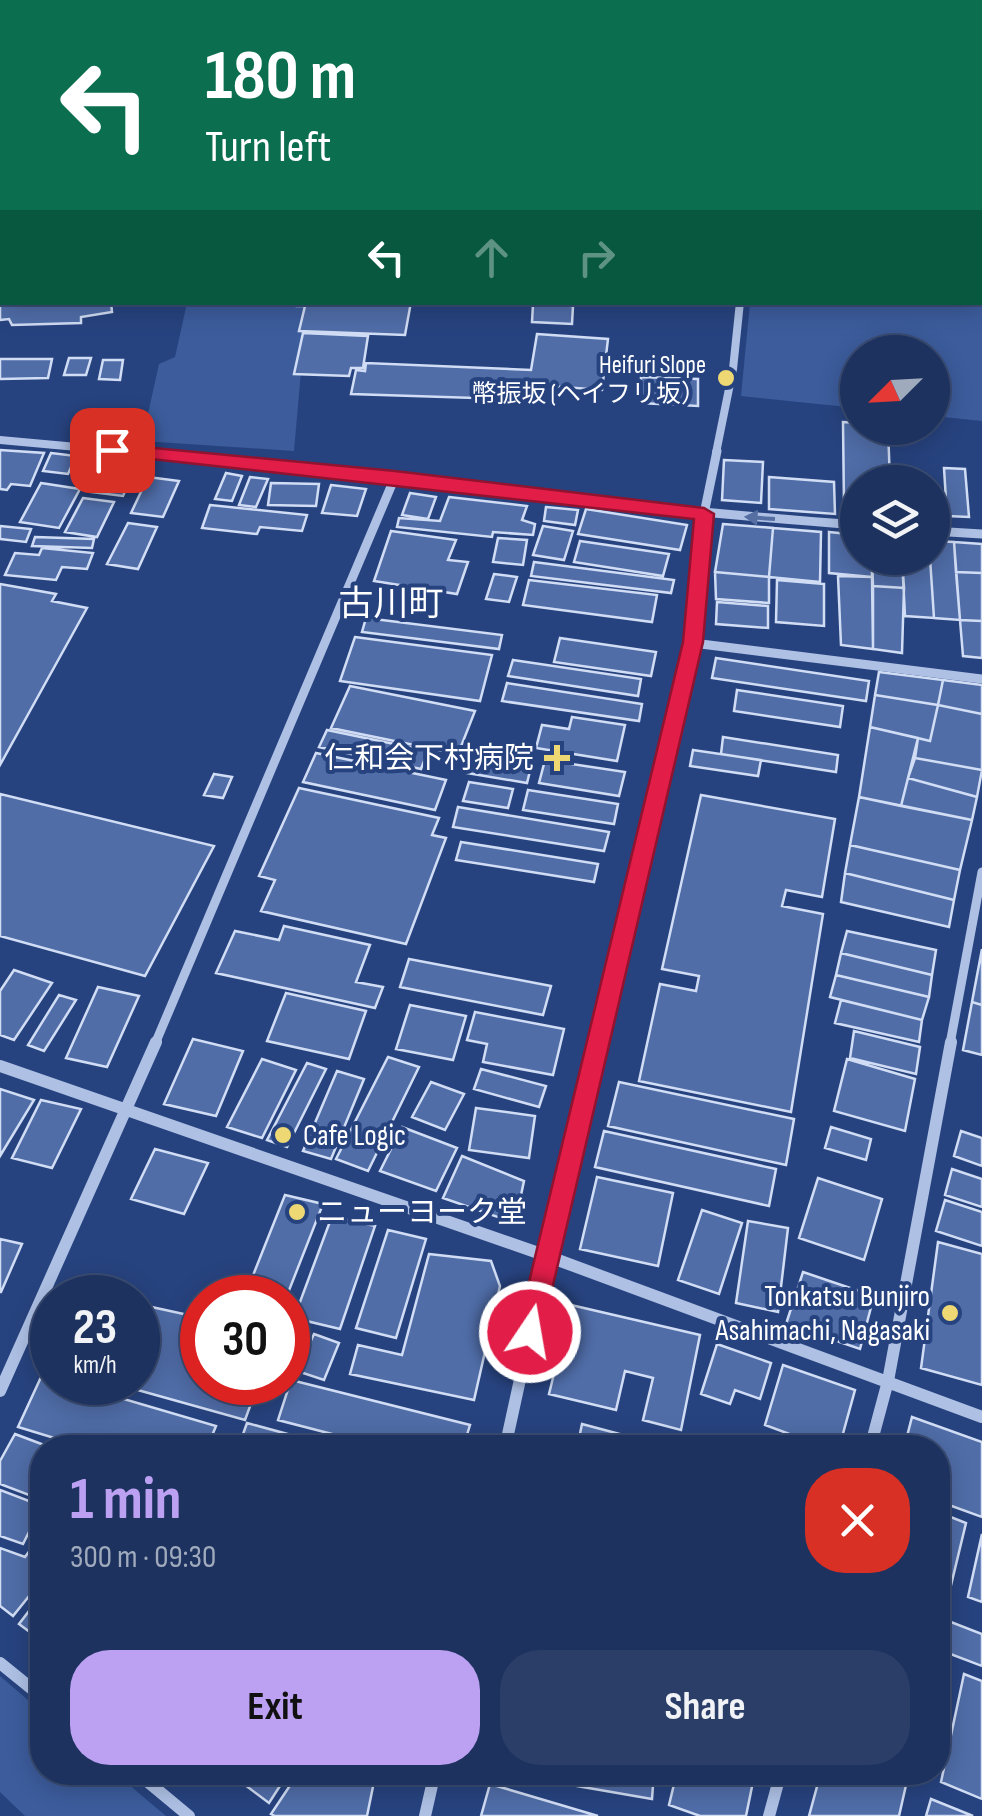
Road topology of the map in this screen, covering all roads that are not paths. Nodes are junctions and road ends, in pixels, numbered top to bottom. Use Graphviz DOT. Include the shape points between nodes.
graph roads {
  1 [pos="740,305"];
  2 [pos="0,440"];
  3 [pos="395,477"];
  4 [pos="704,514"];
  5 [pos="840,524"];
  6 [pos="950,532"];
  7 [pos="982,534"];
  8 [pos="693,642"];
  9 [pos="982,679"];
  10 [pos="982,872"];
  11 [pos="0,1066"];
  12 [pos="126,1112"];
  13 [pos="547,1256"];
  14 [pos="888,1382"];
  15 [pos="0,1390"];
  16 [pos="982,1417"];
  17 [pos="508,1435"];
  18 [pos="874,1435"];
  19 [pos="0,1663"];
  20 [pos="30,1687"];
  21 [pos="152,1785"];
  22 [pos="432,1785"];
  23 [pos="777,1785"];
  24 [pos="189,1816"];
  25 [pos="425,1816"];
  26 [pos="769,1816"];
  1 -- 4 [label="street"];
  2 -- 3 [label="street"];
  3 -- 4 [label="street"];
  3 -- 12 [label="street"];
  5 -- 4 [label="street, one-way"];
  4 -- 8 [label="street"];
  6 -- 7 [label="street"];
  8 -- 9 [label="street"];
  8 -- 13 [label="street"];
  10 -- 14 [label="street"];
  11 -- 12 [label="street"];
  12 -- 13 [label="street"];
  12 -- 15 [label="street"];
  13 -- 14 [label="street"];
  13 -- 17 [label="street"];
  14 -- 16 [label="street"];
  14 -- 18 [label="street"];
  19 -- 20 [label="street"];
  21 -- 24 [label="street"];
  22 -- 25 [label="street"];
  23 -- 26 [label="street"];
}
